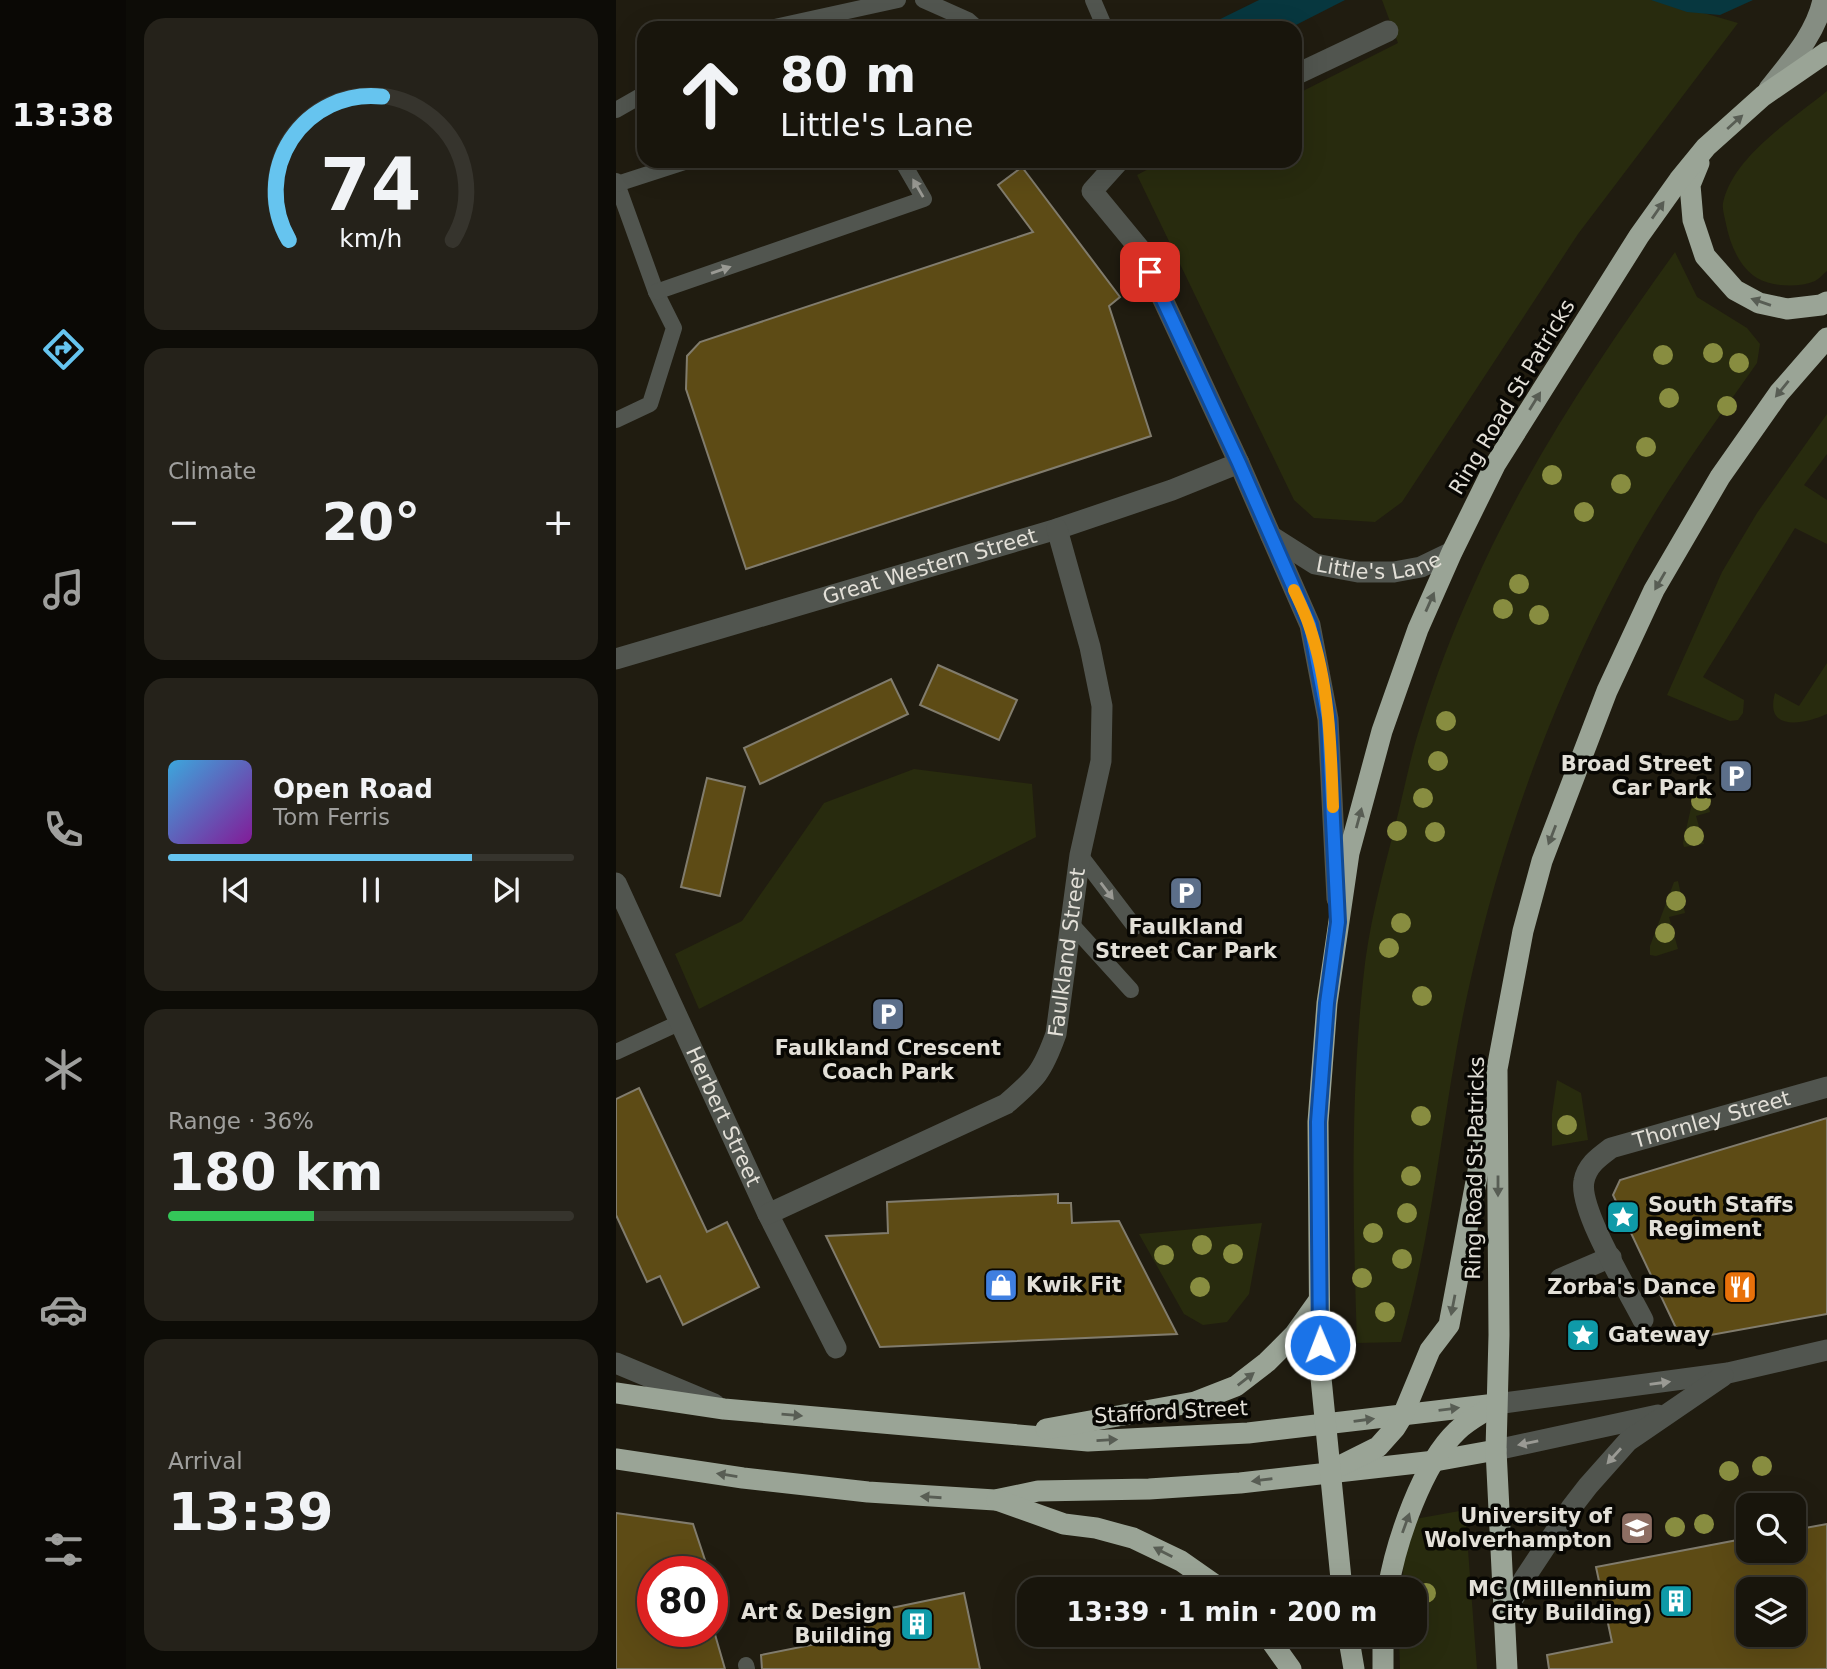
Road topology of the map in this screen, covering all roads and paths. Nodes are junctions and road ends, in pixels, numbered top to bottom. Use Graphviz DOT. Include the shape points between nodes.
graph roads {
  1 [pos="898,0"];
  2 [pos="923,0"];
  3 [pos="1093,0"];
  4 [pos="1823,0"];
  5 [pos="802,21"];
  6 [pos="969,21"];
  7 [pos="1102,21"];
  8 [pos="1388,31"];
  9 [pos="1827,52"];
  10 [pos="1302,72"];
  11 [pos="1763,96"];
  12 [pos="637,98"];
  13 [pos="616,110"];
  14 [pos="1706,147"];
  15 [pos="665,168"];
  16 [pos="906,168"];
  17 [pos="1112,168"];
  18 [pos="617,183"];
  19 [pos="656,292"];
  20 [pos="1827,302"];
  21 [pos="1827,338"];
  22 [pos="616,419"];
  23 [pos="1239,463"];
  24 [pos="1057,528"];
  25 [pos="1271,536"];
  26 [pos="1452,552"];
  27 [pos="616,659"];
  28 [pos="1080,855"];
  29 [pos="616,883"];
  30 [pos="1338,922"];
  31 [pos="1072,925"];
  32 [pos="1135,927"];
  33 [pos="1131,990"];
  34 [pos="681,1022"];
  35 [pos="616,1052"];
  36 [pos="1497,1069"];
  37 [pos="1827,1087"];
  38 [pos="768,1214"];
  39 [pos="1611,1257"];
  40 [pos="1560,1279"];
  41 [pos="1319,1300"];
  42 [pos="1643,1320"];
  43 [pos="836,1349"];
  44 [pos="1827,1350"];
  45 [pos="616,1363"];
  46 [pos="1728,1373"];
  47 [pos="616,1393"];
  48 [pos="1496,1404"];
  49 [pos="724,1409"];
  50 [pos="1667,1413"];
  51 [pos="1403,1415"];
  52 [pos="1325,1425"];
  53 [pos="1014,1435"];
  54 [pos="1496,1450"];
  55 [pos="616,1459"];
  56 [pos="1435,1461"];
  57 [pos="1329,1471"];
  58 [pos="995,1500"];
  59 [pos="1203,1577"];
  60 [pos="1341,1577"];
  61 [pos="1390,1577"];
  62 [pos="1505,1614"];
  63 [pos="1275,1647"];
  64 [pos="1350,1647"];
  65 [pos="1383,1647"];
  66 [pos="1291,1669"];
  67 [pos="1354,1669"];
  68 [pos="1383,1669"];
  69 [pos="1507,1669"];
  1 -- 5 [label="lane"];
  2 -- 6 [label="lane"];
  3 -- 7 [label="lane"];
  4 -- 11 [label="main road" via="1799,52"];
  8 -- 10 [label="street"];
  9 -- 11 [label="highway, Ring Road St Patricks"];
  14 -- 11 [label="highway, Ring Road St Patricks, one-way"];
  12 -- 13 [label="lane"];
  20 -- 14 [label="highway, one-way" via="1787,309 1759,303 1735,290 1705,256 1693,220 1690,185"];
  26 -- 14 [label="highway, Ring Road St Patricks, one-way" via="1495,465 1564,353 1639,236"];
  15 -- 18 [label="lane"];
  19 -- 16 [label="lane, one-way" via="924,199"];
  17 -- 23 [label="street, Little's Lane" via="1091,191 1139,248"];
  18 -- 19 [label="lane"];
  19 -- 22 [label="lane" via="674,328 650,404"];
  21 -- 36 [label="highway, Ring Road St Patricks, one-way" via="1779,393 1720,477 1654,590 1607,691 1542,861 1518,954"];
  23 -- 24 [label="street, Great Western Street"];
  23 -- 25 [label="street, Little's Lane"];
  24 -- 27 [label="street, Great Western Street"];
  24 -- 28 [label="street, Faulkland Street" via="1102,706 1101,761"];
  25 -- 26 [label="street, Little's Lane" via="1315,564 1358,572 1421,567"];
  25 -- 30 [label="street, Little's Lane" via="1310,625 1326,702"];
  30 -- 26 [label="highway, Ring Road St Patricks, one-way" via="1349,853 1382,731 1418,629"];
  28 -- 31 [label="street, Faulkland Street"];
  28 -- 32 [label="lane, one-way"];
  29 -- 34 [label="street, Herbert Street"];
  30 -- 41 [label="highway, Ring Road St Patricks" via="1318,1122"];
  31 -- 33 [label="lane"];
  31 -- 38 [label="street, Faulkland Street" via="1056,1034 1035,1078 1006,1104"];
  34 -- 35 [label="lane"];
  34 -- 38 [label="street, Herbert Street"];
  36 -- 48 [label="highway, Ring Road St Patricks, one-way"];
  36 -- 51 [label="highway, one-way" via="1449,1325 1430,1350"];
  37 -- 39 [label="street, Thornley Street" via="1611,1149 1594,1160 1584,1181 1587,1207"];
  38 -- 43 [label="street, Herbert Street"];
  39 -- 40 [label="street"];
  39 -- 42 [label="street"];
  41 -- 52 [label="highway, Ring Road St Patricks"];
  53 -- 41 [label="highway, one-way" via="1195,1402 1236,1386 1294,1335"];
  44 -- 46 [label="street, Stafford Street"];
  45 -- 49 [label="street"];
  48 -- 46 [label="street, Stafford Street, one-way"];
  46 -- 50 [label="street, Stafford Street"];
  47 -- 49 [label="highway, Stafford Street"];
  51 -- 48 [label="highway, Stafford Street, one-way"];
  48 -- 54 [label="highway, Ring Road St Patricks"];
  48 -- 56 [label="highway" via="1457,1431"];
  49 -- 53 [label="highway, Stafford Street, one-way"];
  50 -- 54 [label="street, Stafford Street, one-way"];
  50 -- 62 [label="street, Stafford Street, one-way" via="1628,1441 1588,1486"];
  52 -- 51 [label="highway, Stafford Street, one-way"];
  51 -- 57 [label="highway" via="1378,1447"];
  53 -- 52 [label="highway, Stafford Street, one-way" via="1088,1441"];
  52 -- 57 [label="highway, Ring Road St Patricks"];
  54 -- 56 [label="highway, Stafford Street"];
  54 -- 62 [label="highway, Ring Road St Patricks"];
  58 -- 55 [label="highway, Stafford Street, one-way" via="868,1492"];
  56 -- 57 [label="highway, Stafford Street"];
  61 -- 56 [label="highway, one-way" via="1422,1482"];
  57 -- 58 [label="highway, Stafford Street, one-way" via="1204,1485 1038,1491"];
  57 -- 60 [label="highway, Ring Road St Patricks"];
  59 -- 58 [label="highway, one-way" via="1133,1538 1065,1524"];
  62 -- 69 [label="highway, Ring Road St Patricks"];
  63 -- 66 [label="highway"];
  64 -- 67 [label="highway"];
  65 -- 68 [label="highway"];
}
